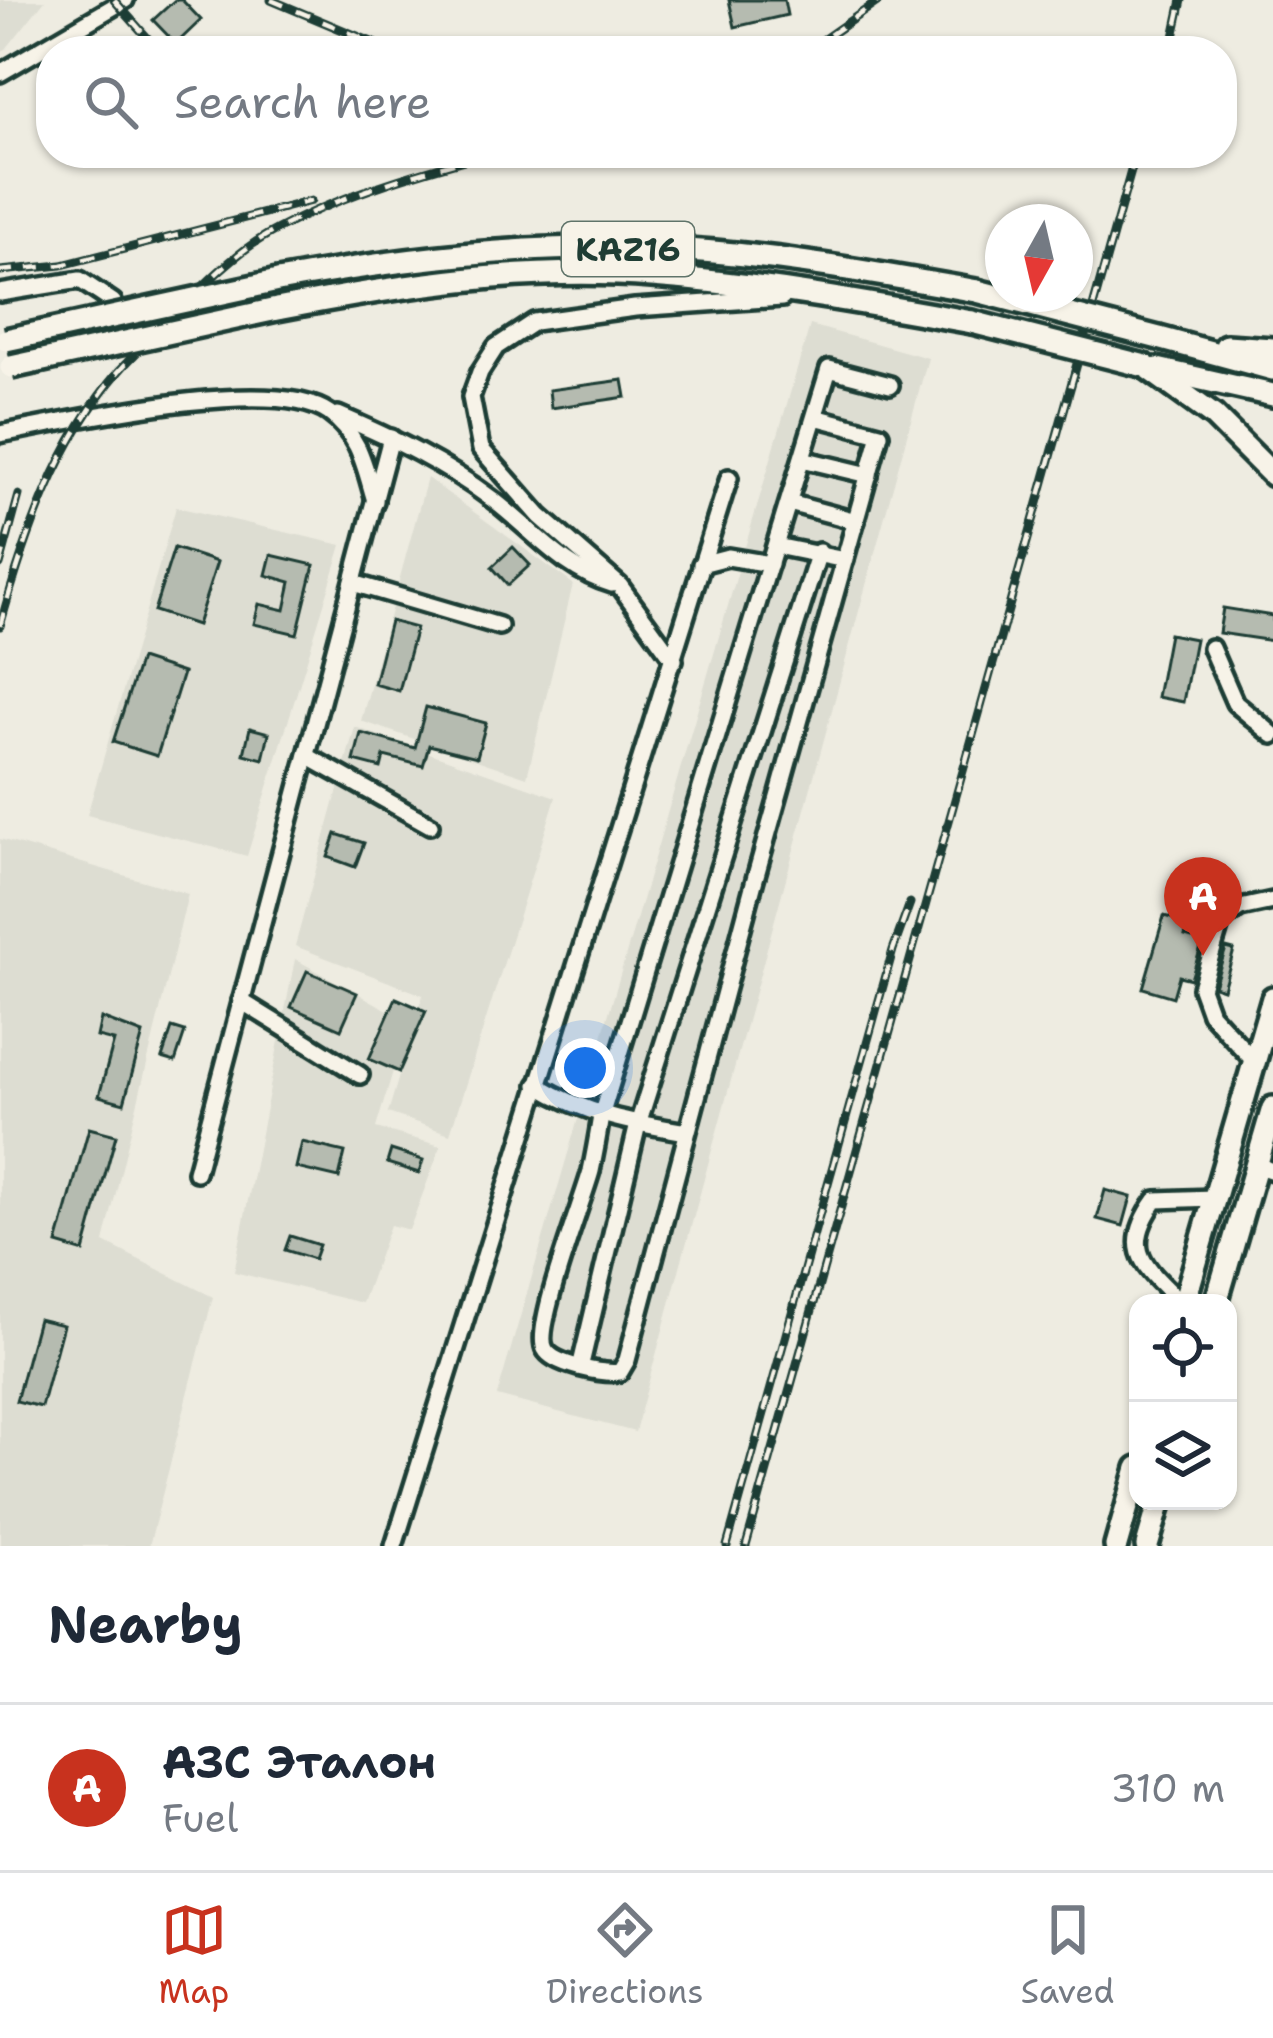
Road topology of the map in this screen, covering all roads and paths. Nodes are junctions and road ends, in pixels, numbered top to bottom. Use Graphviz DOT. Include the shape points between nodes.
graph roads {
  1 [pos="125,0"];
  2 [pos="63,36"];
  3 [pos="36,52"];
  4 [pos="0,73"];
  5 [pos="0,293"];
  6 [pos="821,295"];
  7 [pos="112,302"];
  8 [pos="1159,338"];
  9 [pos="3,340"];
  10 [pos="1273,349"];
  11 [pos="1145,366"];
  12 [pos="6,368"];
  13 [pos="1273,369"];
  14 [pos="890,386"];
  15 [pos="1273,395"];
  16 [pos="327,411"];
  17 [pos="815,417"];
  18 [pos="0,434"];
  19 [pos="391,437"];
  20 [pos="802,459"];
  21 [pos="868,475"];
  22 [pos="1273,475"];
  23 [pos="729,478"];
  24 [pos="789,503"];
  25 [pos="375,504"];
  26 [pos="856,521"];
  27 [pos="776,546"];
  28 [pos="819,552"];
  29 [pos="845,560"];
  30 [pos="701,564"];
  31 [pos="770,564"];
  32 [pos="353,583"];
  33 [pos="620,586"];
  34 [pos="499,626"];
  35 [pos="1211,647"];
  36 [pos="674,660"];
  37 [pos="1273,735"];
  38 [pos="307,756"];
  39 [pos="430,825"];
  40 [pos="1273,901"];
  41 [pos="1273,998"];
  42 [pos="242,1001"];
  43 [pos="1253,1060"];
  44 [pos="360,1075"];
  45 [pos="537,1085"];
  46 [pos="1273,1108"];
  47 [pos="601,1117"];
  48 [pos="638,1124"];
  49 [pos="687,1132"];
  50 [pos="1264,1168"];
  51 [pos="196,1172"];
  52 [pos="1214,1198"];
  53 [pos="1174,1294"];
  54 [pos="1186,1294"];
  55 [pos="1219,1294"];
  56 [pos="581,1364"];
  57 [pos="1129,1500"];
  58 [pos="1157,1510"];
  59 [pos="394,1546"];
  60 [pos="1116,1546"];
  61 [pos="1147,1546"];
  1 -- 2 [label="street"];
  3 -- 4 [label="street"];
  5 -- 7 [label="street" via="80,280"];
  6 -- 11 [label="highway, KAZ16, bridge"];
  6 -- 12 [label="highway, KAZ16, bridge" via="649,275 391,286"];
  6 -- 33 [label="street" via="534,322 496,347 471,397 481,449"];
  8 -- 9 [label="highway, KAZ16, bridge" via="825,263 652,248 406,260"];
  8 -- 10 [label="highway, KAZ16"];
  8 -- 13 [label="highway, KAZ16"];
  11 -- 15 [label="highway, KAZ16"];
  11 -- 22 [label="highway, KAZ16" via="1214,416"];
  14 -- 17 [label="street" via="829,369"];
  16 -- 18 [label="street" via="278,398 227,397"];
  16 -- 19 [label="street"];
  16 -- 25 [label="street" via="358,442"];
  17 -- 20 [label="street"];
  17 -- 21 [label="street" via="880,434"];
  19 -- 25 [label="street"];
  19 -- 33 [label="street" via="496,502 548,550"];
  20 -- 21 [label="street"];
  20 -- 24 [label="street"];
  21 -- 26 [label="street"];
  23 -- 30 [label="street"];
  24 -- 26 [label="street"];
  24 -- 27 [label="street"];
  25 -- 32 [label="street"];
  26 -- 29 [label="street"];
  27 -- 28 [label="street"];
  27 -- 31 [label="street"];
  28 -- 29 [label="street"];
  28 -- 48 [label="street"];
  29 -- 49 [label="street"];
  30 -- 31 [label="street" via="728,557"];
  30 -- 36 [label="street"];
  31 -- 47 [label="street"];
  32 -- 34 [label="street"];
  32 -- 38 [label="street"];
  33 -- 36 [label="street"];
  35 -- 37 [label="street" via="1235,703"];
  36 -- 45 [label="street"];
  38 -- 39 [label="street"];
  38 -- 42 [label="street"];
  40 -- 43 [label="street" via="1221,921 1202,988 1210,1013"];
  41 -- 43 [label="highway"];
  42 -- 44 [label="street"];
  42 -- 51 [label="street"];
  43 -- 52 [label="highway"];
  45 -- 47 [label="street"];
  45 -- 59 [label="street"];
  46 -- 50 [label="highway"];
  47 -- 48 [label="street"];
  47 -- 56 [label="street" via="542,1340 557,1360"];
  48 -- 49 [label="street"];
  48 -- 56 [label="street"];
  49 -- 56 [label="street" via="626,1360 620,1372"];
  50 -- 55 [label="highway"];
  52 -- 53 [label="street" via="1156,1201 1139,1242 1141,1261"];
  52 -- 54 [label="highway"];
  57 -- 60 [label="highway"];
  58 -- 61 [label="highway"];
}
